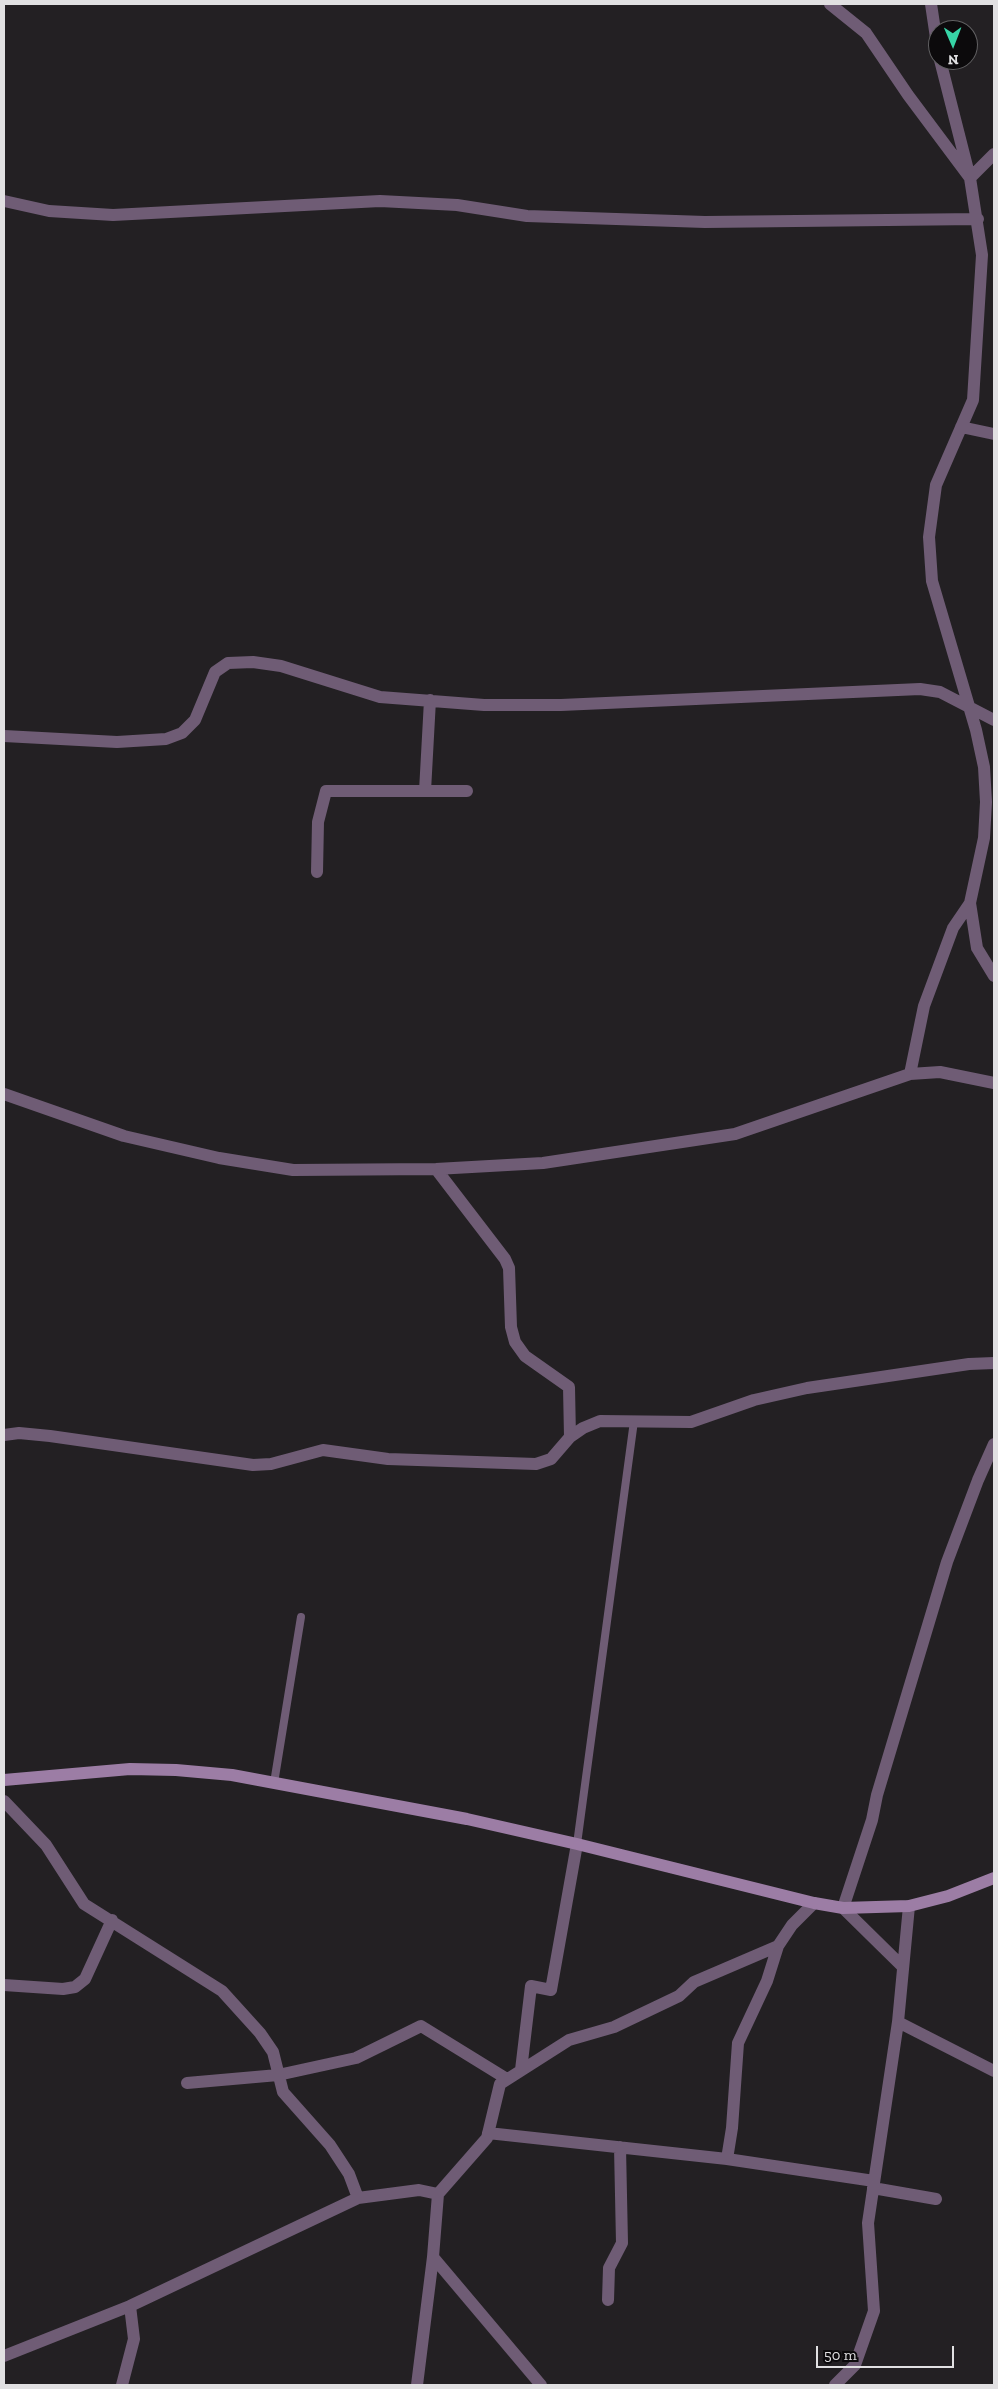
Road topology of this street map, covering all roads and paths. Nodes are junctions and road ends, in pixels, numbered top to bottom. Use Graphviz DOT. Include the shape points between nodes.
graph roads {
  1 [pos="830,4"];
  2 [pos="931,4"];
  3 [pos="933,20"];
  4 [pos="943,70"];
  5 [pos="994,154"];
  6 [pos="970,178"];
  7 [pos="4,201"];
  8 [pos="978,219"];
  9 [pos="961,427"];
  10 [pos="994,434"];
  11 [pos="430,700"];
  12 [pos="968,705"];
  13 [pos="994,720"];
  14 [pos="4,736"];
  15 [pos="425,791"];
  16 [pos="467,791"];
  17 [pos="317,872"];
  18 [pos="970,903"];
  19 [pos="994,976"];
  20 [pos="910,1074"];
  21 [pos="994,1083"];
  22 [pos="4,1094"];
  23 [pos="436,1169"];
  24 [pos="994,1363"];
  25 [pos="634,1422"];
  26 [pos="4,1435"];
  27 [pos="570,1437"];
  28 [pos="994,1444"];
  29 [pos="300,1617"];
  30 [pos="4,1780"];
  31 [pos="274,1783"];
  32 [pos="4,1801"];
  33 [pos="577,1844"];
  34 [pos="994,1878"];
  35 [pos="814,1903"];
  36 [pos="909,1906"];
  37 [pos="843,1908"];
  38 [pos="112,1920"];
  39 [pos="778,1946"];
  40 [pos="903,1967"];
  41 [pos="4,1985"];
  42 [pos="898,2022"];
  43 [pos="521,2070"];
  44 [pos="994,2071"];
  45 [pos="278,2075"];
  46 [pos="507,2079"];
  47 [pos="187,2084"];
  48 [pos="488,2133"];
  49 [pos="620,2148"];
  50 [pos="727,2159"];
  51 [pos="873,2184"];
  52 [pos="438,2194"];
  53 [pos="358,2198"];
  54 [pos="936,2200"];
  55 [pos="433,2258"];
  56 [pos="608,2300"];
  57 [pos="130,2306"];
  58 [pos="4,2356"];
  59 [pos="122,2385"];
  60 [pos="417,2385"];
  61 [pos="541,2385"];
  62 [pos="835,2385"];
  1 -- 6 [label="street" via="866,33"];
  2 -- 3 [label="street"];
  4 -- 6 [label="street"];
  5 -- 6 [label="street"];
  6 -- 8 [label="street"];
  7 -- 8 [label="street" via="48,211 113,214 380,201 457,204 527,216 705,222"];
  8 -- 9 [label="street" via="982,255 973,400"];
  9 -- 10 [label="street"];
  9 -- 12 [label="street" via="936,485 929,537 932,581"];
  11 -- 12 [label="street" via="484,705 561,705 920,689 940,692"];
  11 -- 14 [label="street" via="380,697 281,666 228,663 215,672 195,720 182,733 166,739 117,742"];
  11 -- 15 [label="street"];
  12 -- 13 [label="street"];
  12 -- 18 [label="street" via="984,767 986,802 984,838"];
  15 -- 16 [label="street"];
  15 -- 17 [label="street" via="326,791 318,822"];
  18 -- 19 [label="street" via="978,948"];
  18 -- 20 [label="street" via="953,928 924,1006"];
  20 -- 21 [label="street" via="940,1072"];
  20 -- 23 [label="street" via="735,1134 543,1163"];
  22 -- 23 [label="street" via="124,1136 219,1158 293,1170"];
  23 -- 27 [label="street" via="505,1259 509,1268 511,1327 515,1342 525,1356 569,1387"];
  24 -- 25 [label="street" via="807,1388 754,1400 691,1422"];
  25 -- 27 [label="street" via="600,1421"];
  25 -- 33 [label="lane"];
  26 -- 27 [label="street" via="50,1436 253,1464 271,1464 323,1450 388,1459 536,1464 551,1459"];
  28 -- 37 [label="street" via="947,1562"];
  29 -- 31 [label="lane"];
  30 -- 31 [label="street" via="130,1770 176,1770"];
  31 -- 33 [label="street" via="467,1819"];
  32 -- 38 [label="street" via="46,1845 84,1904"];
  33 -- 35 [label="street"];
  33 -- 43 [label="street" via="551,1990 531,1986"];
  34 -- 36 [label="street" via="948,1896"];
  35 -- 37 [label="street"];
  35 -- 39 [label="street" via="792,1925"];
  36 -- 37 [label="street"];
  36 -- 40 [label="street"];
  37 -- 40 [label="street"];
  38 -- 41 [label="street" via="85,1979 75,1987"];
  38 -- 45 [label="street" via="222,1991 273,2052"];
  39 -- 43 [label="street" via="694,1982 679,1996 614,2027 569,2040"];
  39 -- 50 [label="street" via="767,1981 738,2043"];
  40 -- 42 [label="street"];
  42 -- 44 [label="street"];
  42 -- 51 [label="street"];
  43 -- 46 [label="street"];
  45 -- 46 [label="street" via="356,2058 420,2026"];
  45 -- 47 [label="street"];
  45 -- 53 [label="street" via="283,2092 330,2145 349,2174"];
  46 -- 48 [label="street" via="500,2084"];
  48 -- 49 [label="street"];
  48 -- 52 [label="street"];
  49 -- 50 [label="street"];
  49 -- 56 [label="street" via="622,2243 608,2268"];
  50 -- 51 [label="street"];
  51 -- 54 [label="street"];
  51 -- 62 [label="street" via="868,2223 874,2311 855,2364"];
  52 -- 53 [label="street" via="419,2190"];
  52 -- 55 [label="street"];
  53 -- 57 [label="street"];
  55 -- 60 [label="street"];
  55 -- 61 [label="street"];
  57 -- 58 [label="street"];
  57 -- 59 [label="street" via="134,2339"];
}
